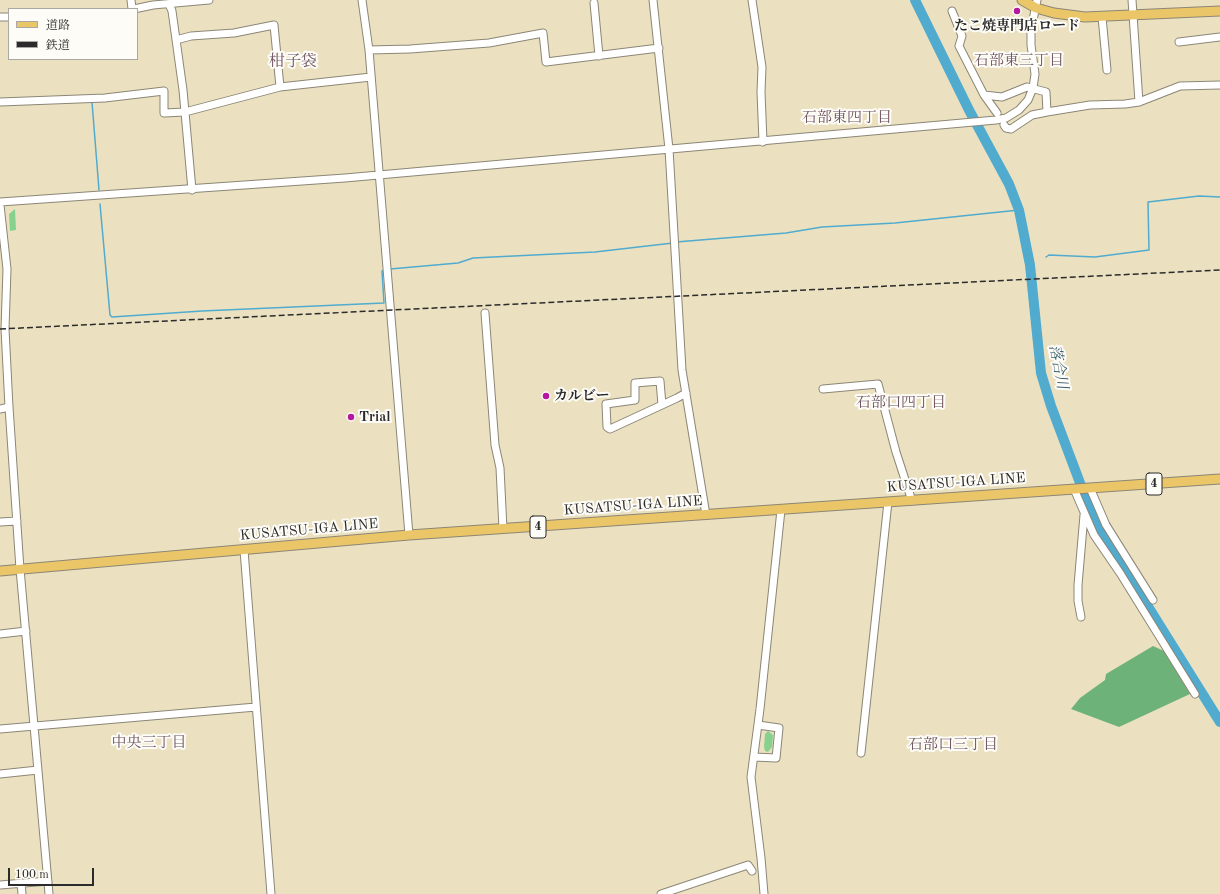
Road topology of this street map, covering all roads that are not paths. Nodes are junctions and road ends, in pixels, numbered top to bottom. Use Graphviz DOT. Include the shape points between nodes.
graph roads {
  1 [pos="209,0"];
  2 [pos="362,0"];
  3 [pos="653,0"];
  4 [pos="752,0"];
  5 [pos="1022,0"];
  6 [pos="1132,0"];
  7 [pos="594,3"];
  8 [pos="169,4"];
  9 [pos="1036,4"];
  10 [pos="138,8"];
  11 [pos="952,11"];
  12 [pos="1220,11"];
  13 [pos="1132,16"];
  14 [pos="1102,17"];
  15 [pos="1220,37"];
  16 [pos="176,40"];
  17 [pos="1179,42"];
  18 [pos="659,48"];
  19 [pos="369,50"];
  20 [pos="599,56"];
  21 [pos="1107,70"];
  22 [pos="371,77"];
  23 [pos="1220,85"];
  24 [pos="280,86"];
  25 [pos="1033,88"];
  26 [pos="984,95"];
  27 [pos="0,102"];
  28 [pos="1139,102"];
  29 [pos="185,112"];
  30 [pos="1047,112"];
  31 [pos="997,113"];
  32 [pos="1004,125"];
  33 [pos="763,142"];
  34 [pos="669,149"];
  35 [pos="380,175"];
  36 [pos="192,190"];
  37 [pos="0,204"];
  38 [pos="486,313"];
  39 [pos="3,336"];
  40 [pos="4,370"];
  41 [pos="823,389"];
  42 [pos="686,393"];
  43 [pos="662,405"];
  44 [pos="9,407"];
  45 [pos="0,409"];
  46 [pos="1220,479"];
  47 [pos="1088,488"];
  48 [pos="1076,489"];
  49 [pos="912,501"];
  50 [pos="888,502"];
  51 [pos="781,510"];
  52 [pos="706,515"];
  53 [pos="1084,515"];
  54 [pos="17,521"];
  55 [pos="0,522"];
  56 [pos="503,529"];
  57 [pos="409,535"];
  58 [pos="244,550"];
  59 [pos="20,569"];
  60 [pos="0,571"];
  61 [pos="1153,600"];
  62 [pos="1080,617"];
  63 [pos="26,631"];
  64 [pos="0,634"];
  65 [pos="1195,694"];
  66 [pos="256,707"];
  67 [pos="758,725"];
  68 [pos="35,726"];
  69 [pos="0,729"];
  70 [pos="861,753"];
  71 [pos="754,760"];
  72 [pos="38,770"];
  73 [pos="0,774"];
  74 [pos="752,871"];
  75 [pos="48,881"];
  76 [pos="21,883"];
  77 [pos="0,884"];
  78 [pos="22,894"];
  79 [pos="49,894"];
  80 [pos="271,894"];
  81 [pos="661,894"];
  82 [pos="764,894"];
  1 -- 8 [label="street"];
  2 -- 19 [label="street"];
  3 -- 18 [label="street"];
  4 -- 33 [label="street" via="762,67"];
  5 -- 9 [label="main road"];
  6 -- 13 [label="street"];
  7 -- 20 [label="street"];
  8 -- 10 [label="street"];
  8 -- 16 [label="street"];
  9 -- 14 [label="main road" via="1054,13"];
  9 -- 25 [label="street" via="1031,37 1035,74"];
  11 -- 26 [label="street" via="962,36 959,46"];
  12 -- 13 [label="main road"];
  13 -- 14 [label="main road"];
  13 -- 28 [label="street"];
  14 -- 21 [label="street"];
  15 -- 17 [label="street"];
  16 -- 24 [label="street" via="274,25"];
  16 -- 29 [label="street"];
  18 -- 20 [label="street"];
  18 -- 34 [label="street"];
  19 -- 20 [label="street" via="489,43 543,33 546,62"];
  19 -- 22 [label="street"];
  22 -- 24 [label="street"];
  22 -- 35 [label="street"];
  23 -- 28 [label="street" via="1180,86"];
  24 -- 29 [label="street"];
  25 -- 26 [label="street" via="1023,88 1002,97"];
  25 -- 30 [label="street" via="1046,92"];
  25 -- 33 [label="street" via="1024,106 1013,114 996,120"];
  26 -- 31 [label="street"];
  27 -- 29 [label="street" via="105,98 164,91 164,113"];
  28 -- 30 [label="street" via="1110,106 1090,105"];
  29 -- 36 [label="street"];
  30 -- 32 [label="street" via="1032,115 1011,129"];
  33 -- 34 [label="street"];
  34 -- 35 [label="street"];
  34 -- 42 [label="street"];
  35 -- 36 [label="street"];
  35 -- 57 [label="street"];
  36 -- 37 [label="street"];
  37 -- 39 [label="street" via="7,269"];
  38 -- 56 [label="street"];
  39 -- 40 [label="street"];
  40 -- 44 [label="street"];
  41 -- 49 [label="street" via="878,384"];
  42 -- 43 [label="street"];
  42 -- 52 [label="street"];
  43 -- 43 [label="street" via="610,429 607,427 606,404 635,400 635,383 660,381"];
  44 -- 45 [label="street"];
  44 -- 54 [label="street"];
  46 -- 47 [label="main road, KUSATSU-IGA LINE / 4"];
  47 -- 48 [label="main road, KUSATSU-IGA LINE / 4"];
  47 -- 61 [label="street" via="1106,525"];
  48 -- 49 [label="main road, KUSATSU-IGA LINE / 4"];
  48 -- 53 [label="street"];
  49 -- 50 [label="main road, KUSATSU-IGA LINE / 4"];
  50 -- 51 [label="main road, KUSATSU-IGA LINE / 4"];
  50 -- 70 [label="street"];
  51 -- 52 [label="main road, KUSATSU-IGA LINE / 4"];
  51 -- 67 [label="street"];
  52 -- 56 [label="main road, KUSATSU-IGA LINE / 4"];
  53 -- 62 [label="street" via="1078,596"];
  53 -- 65 [label="street" via="1094,535"];
  54 -- 55 [label="street"];
  54 -- 59 [label="street"];
  56 -- 57 [label="main road, KUSATSU-IGA LINE / 4"];
  57 -- 58 [label="main road, KUSATSU-IGA LINE / 4"];
  58 -- 59 [label="main road, KUSATSU-IGA LINE / 4"];
  58 -- 66 [label="street"];
  59 -- 60 [label="main road, KUSATSU-IGA LINE / 4"];
  59 -- 63 [label="street"];
  63 -- 64 [label="street"];
  63 -- 68 [label="street"];
  66 -- 68 [label="street"];
  66 -- 80 [label="street"];
  67 -- 71 [label="street"];
  67 -- 71 [label="street" via="779,728 776,758"];
  68 -- 69 [label="street"];
  68 -- 72 [label="street"];
  71 -- 82 [label="street" via="751,777"];
  72 -- 73 [label="street"];
  72 -- 75 [label="street"];
  74 -- 81 [label="street" via="748,865"];
  75 -- 76 [label="street"];
  75 -- 79 [label="street"];
  76 -- 77 [label="street"];
  76 -- 78 [label="street"];
}
